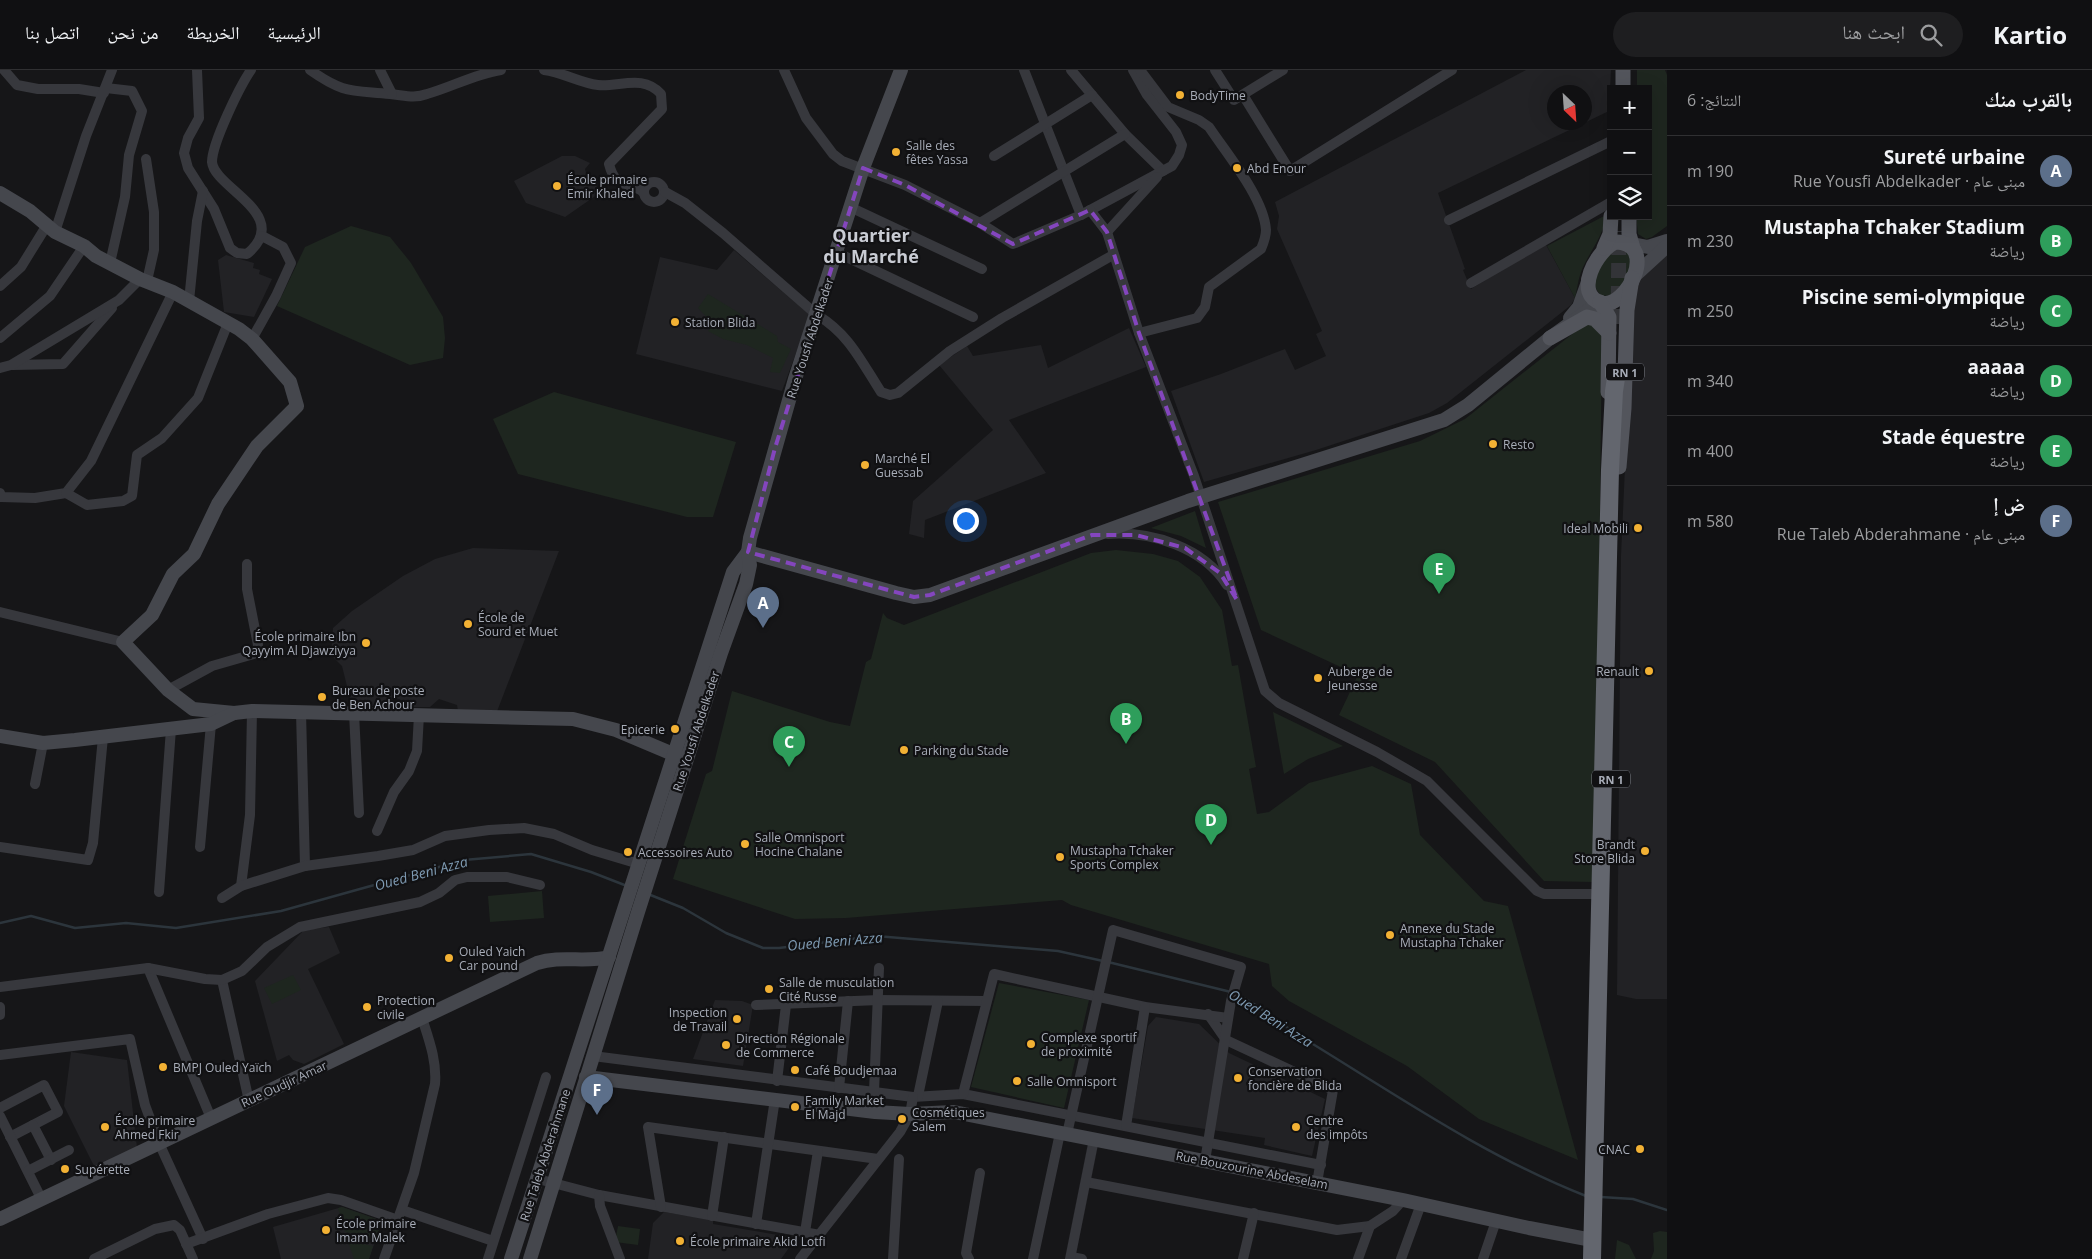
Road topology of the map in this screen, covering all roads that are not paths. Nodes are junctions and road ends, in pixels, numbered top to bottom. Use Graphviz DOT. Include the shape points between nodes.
graph roads {
  1 [pos="4,70"];
  2 [pos="112,70"];
  3 [pos="197,70"];
  4 [pos="251,70"];
  5 [pos="310,70"];
  6 [pos="380,70"];
  7 [pos="501,70"];
  8 [pos="544,70"];
  9 [pos="784,70"];
  10 [pos="902,70"];
  11 [pos="1024,70"];
  12 [pos="1071,70"];
  13 [pos="1133,70"];
  14 [pos="1140,70"];
  15 [pos="1215,70"];
  16 [pos="1283,70"];
  17 [pos="1452,70"];
  18 [pos="579,74"];
  19 [pos="105,90"];
  20 [pos="392,94"];
  21 [pos="1092,95"];
  22 [pos="1243,95"];
  23 [pos="1046,124"];
  24 [pos="1125,134"];
  25 [pos="1607,143"];
  26 [pos="994,156"];
  27 [pos="146,159"];
  28 [pos="863,168"];
  29 [pos="1163,171"];
  30 [pos="1065,172"];
  31 [pos="642,190"];
  32 [pos="203,191"];
  33 [pos="0,193"];
  34 [pos="666,196"];
  35 [pos="1607,204"];
  36 [pos="852,208"];
  37 [pos="1085,212"];
  38 [pos="1449,220"];
  39 [pos="1611,220"];
  40 [pos="1628,220"];
  41 [pos="197,221"];
  42 [pos="980,223"];
  43 [pos="222,227"];
  44 [pos="51,229"];
  45 [pos="1107,232"];
  46 [pos="262,236"];
  47 [pos="1625,236"];
  48 [pos="1667,241"];
  49 [pos="84,246"];
  50 [pos="1667,246"];
  51 [pos="1604,248"];
  52 [pos="838,253"];
  53 [pos="1113,255"];
  54 [pos="110,263"];
  55 [pos="982,269"];
  56 [pos="1632,278"];
  57 [pos="1589,279"];
  58 [pos="143,280"];
  59 [pos="1472,283"];
  60 [pos="0,286"];
  61 [pos="173,292"];
  62 [pos="119,300"];
  63 [pos="189,301"];
  64 [pos="1600,302"];
  65 [pos="818,315"];
  66 [pos="972,317"];
  67 [pos="228,323"];
  68 [pos="1613,328"];
  69 [pos="1139,333"];
  70 [pos="0,338"];
  71 [pos="252,338"];
  72 [pos="1550,338"];
  73 [pos="11,365"];
  74 [pos="0,368"];
  75 [pos="1617,372"];
  76 [pos="1615,468"];
  77 [pos="66,493"];
  78 [pos="0,496"];
  79 [pos="1201,497"];
  80 [pos="1092,535"];
  81 [pos="748,552"];
  82 [pos="248,564"];
  83 [pos="1237,600"];
  84 [pos="0,612"];
  85 [pos="122,642"];
  86 [pos="168,690"];
  87 [pos="252,711"];
  88 [pos="301,712"];
  89 [pos="234,713"];
  90 [pos="354,713"];
  91 [pos="419,715"];
  92 [pos="211,724"];
  93 [pos="171,729"];
  94 [pos="0,736"];
  95 [pos="103,737"];
  96 [pos="43,743"];
  97 [pos="673,754"];
  98 [pos="687,759"];
  99 [pos="35,784"];
  100 [pos="359,813"];
  101 [pos="377,831"];
  102 [pos="0,847"];
  103 [pos="200,847"];
  104 [pos="305,866"];
  105 [pos="640,874"];
  106 [pos="540,885"];
  107 [pos="241,886"];
  108 [pos="159,892"];
  109 [pos="1599,894"];
  110 [pos="222,898"];
  111 [pos="631,910"];
  112 [pos="609,957"];
  113 [pos="571,958"];
  114 [pos="148,968"];
  115 [pos="879,968"];
  116 [pos="602,978"];
  117 [pos="222,980"];
  118 [pos="0,987"];
  119 [pos="1098,997"];
  120 [pos="879,1000"];
  121 [pos="848,1001"];
  122 [pos="938,1001"];
  123 [pos="986,1001"];
  124 [pos="756,1005"];
  125 [pos="786,1005"];
  126 [pos="1145,1006"];
  127 [pos="0,1007"];
  128 [pos="1208,1014"];
  129 [pos="0,1015"];
  130 [pos="422,1018"];
  131 [pos="1228,1018"];
  132 [pos="1226,1040"];
  133 [pos="0,1055"];
  134 [pos="593,1056"];
  135 [pos="546,1077"];
  136 [pos="586,1077"];
  137 [pos="777,1081"];
  138 [pos="839,1088"];
  139 [pos="874,1092"];
  140 [pos="962,1094"];
  141 [pos="915,1096"];
  142 [pos="775,1099"];
  143 [pos="249,1101"];
  144 [pos="0,1108"];
  145 [pos="910,1114"];
  146 [pos="1071,1115"];
  147 [pos="0,1116"];
  148 [pos="212,1118"];
  149 [pos="33,1125"];
  150 [pos="1126,1126"];
  151 [pos="1063,1134"];
  152 [pos="10,1137"];
  153 [pos="724,1137"];
  154 [pos="1094,1139"];
  155 [pos="1208,1142"];
  156 [pos="159,1143"];
  157 [pos="768,1144"];
  158 [pos="70,1150"];
  159 [pos="818,1151"];
  160 [pos="899,1159"];
  161 [pos="51,1160"];
  162 [pos="878,1160"];
  163 [pos="1205,1161"];
  164 [pos="1320,1165"];
  165 [pos="28,1171"];
  166 [pos="980,1173"];
  167 [pos="538,1179"];
  168 [pos="1086,1182"];
  169 [pos="1317,1183"];
  170 [pos="554,1184"];
  171 [pos="1597,1185"];
  172 [pos="599,1195"];
  173 [pos="42,1200"];
  174 [pos="1403,1200"];
  175 [pos="1421,1204"];
  176 [pos="661,1207"];
  177 [pos="1254,1214"];
  178 [pos="400,1215"];
  179 [pos="712,1216"];
  180 [pos="194,1218"];
  181 [pos="0,1219"];
  182 [pos="1496,1221"];
  183 [pos="756,1224"];
  184 [pos="174,1225"];
  185 [pos="1370,1226"];
  186 [pos="805,1232"];
  187 [pos="820,1235"];
  188 [pos="203,1238"];
  189 [pos="493,1241"];
  190 [pos="186,1244"];
  191 [pos="1593,1253"];
  192 [pos="1071,1258"];
  193 [pos="94,1259"];
  194 [pos="193,1259"];
  195 [pos="384,1259"];
  196 [pos="488,1259"];
  197 [pos="511,1259"];
  198 [pos="530,1259"];
  199 [pos="620,1259"];
  200 [pos="800,1259"];
  201 [pos="893,1259"];
  202 [pos="969,1259"];
  203 [pos="1033,1259"];
  204 [pos="1082,1259"];
  205 [pos="1244,1259"];
  206 [pos="1358,1259"];
  207 [pos="1401,1259"];
  208 [pos="1483,1259"];
  1 -- 19 [label="street" via="17,85 38,89"];
  2 -- 19 [label="street"];
  3 -- 32 [label="street" via="199,118 184,152 188,168"];
  4 -- 46 [label="street" via="236,98 212,164 247,201 257,216"];
  5 -- 20 [label="street" via="329,83 352,92"];
  6 -- 20 [label="street"];
  7 -- 20 [label="street" via="474,76 426,95 402,98"];
  8 -- 18 [label="street"];
  9 -- 28 [label="street" via="799,106 833,154 842,161"];
  10 -- 28 [label="street, Rue Yousfi Abdelkader"];
  11 -- 23 [label="street"];
  12 -- 21 [label="street"];
  13 -- 29 [label="street" via="1182,145 1172,166"];
  14 -- 69 [label="street" via="1168,107 1199,120 1209,128 1253,194 1266,228 1261,249 1209,287 1205,307 1197,318"];
  15 -- 22 [label="street" via="1234,100"];
  16 -- 22 [label="street"];
  17 -- 22 [label="street" via="1290,171"];
  18 -- 31 [label="street" via="598,85 636,81 661,94 662,109 609,164 618,181"];
  19 -- 44 [label="street"];
  19 -- 54 [label="street" via="132,91 142,111 129,155 125,197"];
  21 -- 23 [label="street"];
  21 -- 24 [label="street"];
  23 -- 26 [label="street"];
  23 -- 30 [label="street"];
  24 -- 29 [label="street"];
  24 -- 30 [label="street"];
  25 -- 38 [label="street"];
  27 -- 58 [label="street" via="154,212 154,250"];
  28 -- 36 [label="street, Rue Yousfi Abdelkader"];
  28 -- 42 [label="street"];
  29 -- 37 [label="street"];
  29 -- 45 [label="street"];
  30 -- 37 [label="street"];
  30 -- 42 [label="street"];
  31 -- 34 [label="street" via="650,201 656,202"];
  31 -- 34 [label="street" via="651,182 657,182 662,185"];
  32 -- 41 [label="street"];
  32 -- 43 [label="street"];
  33 -- 44 [label="street" via="30,211"];
  34 -- 65 [label="street" via="685,203 724,233"];
  35 -- 59 [label="street"];
  36 -- 52 [label="street, Rue Yousfi Abdelkader"];
  36 -- 55 [label="street"];
  37 -- 42 [label="street" via="1013,244"];
  37 -- 45 [label="street"];
  39 -- 51 [label="main road" via="1610,234"];
  40 -- 47 [label="main road"];
  41 -- 43 [label="street" via="206,214"];
  41 -- 63 [label="street"];
  43 -- 46 [label="street" via="230,248 237,253 247,254 256,248"];
  44 -- 49 [label="street"];
  44 -- 60 [label="street" via="21,268"];
  45 -- 53 [label="street"];
  46 -- 71 [label="street" via="283,247 292,263"];
  47 -- 48 [label="street" via="1648,247"];
  47 -- 51 [label="main road"];
  47 -- 56 [label="main road" via="1638,259"];
  49 -- 54 [label="street"];
  49 -- 70 [label="street" via="50,296"];
  50 -- 56 [label="street"];
  51 -- 57 [label="main road"];
  52 -- 65 [label="street, Rue Yousfi Abdelkader"];
  52 -- 66 [label="street"];
  53 -- 65 [label="street" via="1002,318 950,351 898,393 890,395 881,392 846,337"];
  53 -- 69 [label="street"];
  54 -- 58 [label="street"];
  56 -- 64 [label="main road" via="1619,298 1608,303"];
  56 -- 76 [label="main road, RN 1" via="1627,310 1624,408"];
  57 -- 64 [label="main road" via="1589,290"];
  57 -- 72 [label="street" via="1579,307"];
  58 -- 61 [label="street"];
  58 -- 62 [label="street"];
  61 -- 63 [label="street"];
  61 -- 77 [label="street" via="91,460"];
  62 -- 73 [label="street"];
  62 -- 73 [label="street" via="63,364"];
  63 -- 67 [label="street"];
  64 -- 68 [label="main road, RN 1"];
  64 -- 72 [label="street"];
  65 -- 81 [label="street, Rue Yousfi Abdelkader" via="775,448"];
  67 -- 71 [label="street"];
  67 -- 77 [label="street" via="198,398 162,438 137,455 132,496 123,502 87,505"];
  68 -- 72 [label="main road" via="1587,317"];
  68 -- 75 [label="main road, RN 1"];
  68 -- 76 [label="main road, RN 1" via="1607,410"];
  69 -- 79 [label="street"];
  71 -- 85 [label="street" via="290,382 296,406 257,446 218,504 194,554 173,574 152,615"];
  72 -- 79 [label="street" via="1468,405 1444,420"];
  73 -- 74 [label="street"];
  75 -- 76 [label="highway, RN 1"];
  76 -- 109 [label="highway, RN 1"];
  76 -- 171 [label="highway, RN 1"];
  77 -- 78 [label="street" via="34,498"];
  79 -- 80 [label="street"];
  79 -- 83 [label="street"];
  80 -- 81 [label="street" via="930,595 914,597"];
  80 -- 83 [label="street" via="1136,535 1185,548 1220,573"];
  81 -- 97 [label="street, Rue Yousfi Abdelkader" via="733,572 706,662"];
  81 -- 98 [label="street, Rue Yousfi Abdelkader" via="750,565 746,584"];
  82 -- 86 [label="street" via="247,589 257,653 212,666"];
  83 -- 109 [label="street" via="1262,686 1273,700 1427,781 1537,891 1544,894"];
  84 -- 85 [label="street"];
  85 -- 86 [label="street"];
  86 -- 89 [label="street" via="193,709"];
  87 -- 88 [label="street"];
  87 -- 89 [label="street"];
  87 -- 107 [label="street" via="250,815"];
  88 -- 90 [label="street"];
  88 -- 104 [label="street"];
  89 -- 92 [label="street"];
  90 -- 91 [label="street"];
  90 -- 100 [label="street"];
  91 -- 97 [label="street" via="573,719 616,730"];
  91 -- 101 [label="street" via="417,751"];
  92 -- 93 [label="street"];
  92 -- 103 [label="street"];
  93 -- 95 [label="street"];
  93 -- 108 [label="street"];
  94 -- 96 [label="street"];
  95 -- 96 [label="street"];
  95 -- 102 [label="street" via="93,843 88,860"];
  96 -- 99 [label="street"];
  97 -- 98 [label="street"];
  97 -- 105 [label="street, Rue Yousfi Abdelkader"];
  98 -- 105 [label="street, Rue Yousfi Abdelkader"];
  104 -- 105 [label="street" via="413,850 445,836 524,828 554,834"];
  104 -- 107 [label="street"];
  105 -- 111 [label="street"];
  106 -- 117 [label="street" via="507,877 467,876 420,902 300,926 267,947 242,971"];
  107 -- 110 [label="street"];
  109 -- 171 [label="highway, RN 1"];
  111 -- 112 [label="street, Rue Taleb Abderahmane"];
  111 -- 134 [label="street, Rue Taleb Abderahmane"];
  112 -- 113 [label="street, Rue Oudjir Amar" via="598,960"];
  112 -- 116 [label="street, Rue Taleb Abderahmane"];
  113 -- 116 [label="street"];
  113 -- 130 [label="street, Rue Oudjir Amar" via="550,958 537,963"];
  114 -- 117 [label="street"];
  114 -- 118 [label="street"];
  114 -- 148 [label="street"];
  115 -- 120 [label="street"];
  116 -- 167 [label="street, Rue Taleb Abderahmane"];
  117 -- 143 [label="street"];
  119 -- 123 [label="street" via="994,974"];
  119 -- 126 [label="street"];
  119 -- 131 [label="street" via="1113,930 1241,967"];
  119 -- 146 [label="street"];
  120 -- 121 [label="street"];
  120 -- 122 [label="street"];
  120 -- 139 [label="street"];
  121 -- 125 [label="street"];
  121 -- 138 [label="street"];
  122 -- 123 [label="street"];
  122 -- 141 [label="street"];
  123 -- 140 [label="street"];
  124 -- 125 [label="street"];
  125 -- 137 [label="street"];
  126 -- 128 [label="street"];
  126 -- 150 [label="street"];
  127 -- 129 [label="street"];
  128 -- 131 [label="street"];
  128 -- 132 [label="street"];
  130 -- 143 [label="street, Rue Oudjir Amar"];
  130 -- 178 [label="street" via="433,1052 435,1084 425,1132"];
  131 -- 132 [label="street"];
  132 -- 155 [label="street"];
  132 -- 164 [label="street" via="1333,1090"];
  133 -- 156 [label="street" via="130,1039 145,1105"];
  134 -- 136 [label="street, Rue Taleb Abderahmane"];
  134 -- 137 [label="street"];
  135 -- 189 [label="street"];
  136 -- 142 [label="street, Rue Bouzourine Abdeselam"];
  136 -- 170 [label="street, Rue Taleb Abderahmane"];
  137 -- 138 [label="street"];
  138 -- 139 [label="street"];
  139 -- 141 [label="street"];
  140 -- 141 [label="street"];
  140 -- 146 [label="street"];
  141 -- 145 [label="street"];
  142 -- 145 [label="street, Rue Bouzourine Abdeselam"];
  142 -- 157 [label="street"];
  143 -- 148 [label="street, Rue Oudjir Amar"];
  144 -- 149 [label="street" via="44,1085 58,1112"];
  145 -- 151 [label="street, Rue Bouzourine Abdeselam" via="954,1112"];
  145 -- 162 [label="street"];
  146 -- 150 [label="street"];
  146 -- 151 [label="street"];
  147 -- 152 [label="street"];
  148 -- 156 [label="street, Rue Oudjir Amar"];
  149 -- 152 [label="street"];
  149 -- 161 [label="street"];
  150 -- 155 [label="street"];
  151 -- 154 [label="street, Rue Bouzourine Abdeselam"];
  151 -- 203 [label="street"];
  152 -- 165 [label="street"];
  153 -- 157 [label="street"];
  153 -- 176 [label="street" via="648,1127"];
  153 -- 179 [label="street"];
  154 -- 163 [label="street, Rue Bouzourine Abdeselam"];
  154 -- 168 [label="street"];
  155 -- 163 [label="street"];
  155 -- 164 [label="street"];
  156 -- 173 [label="street, Rue Oudjir Amar"];
  156 -- 180 [label="street"];
  157 -- 159 [label="street"];
  157 -- 183 [label="street"];
  158 -- 161 [label="street"];
  159 -- 162 [label="street"];
  159 -- 186 [label="street"];
  160 -- 201 [label="street"];
  161 -- 165 [label="street"];
  162 -- 187 [label="street"];
  163 -- 169 [label="street, Rue Bouzourine Abdeselam"];
  164 -- 169 [label="street"];
  165 -- 173 [label="street"];
  166 -- 202 [label="street" via="966,1253"];
  167 -- 170 [label="street"];
  167 -- 197 [label="street, Rue Taleb Abderahmane"];
  168 -- 177 [label="street"];
  168 -- 192 [label="street"];
  169 -- 174 [label="street, Rue Bouzourine Abdeselam"];
  170 -- 172 [label="street"];
  170 -- 198 [label="street, Rue Taleb Abderahmane"];
  171 -- 191 [label="highway, RN 1"];
  172 -- 176 [label="street"];
  172 -- 199 [label="street"];
  173 -- 181 [label="street, Rue Oudjir Amar"];
  174 -- 175 [label="street, Rue Bouzourine Abdeselam"];
  174 -- 185 [label="street" via="1394,1211"];
  175 -- 182 [label="street, Rue Bouzourine Abdeselam"];
  175 -- 207 [label="street"];
  176 -- 179 [label="street"];
  177 -- 185 [label="street" via="1337,1230"];
  177 -- 205 [label="street"];
  178 -- 188 [label="street" via="328,1198 268,1214"];
  178 -- 189 [label="street"];
  178 -- 195 [label="street"];
  179 -- 183 [label="street"];
  180 -- 184 [label="street" via="182,1225"];
  180 -- 188 [label="street"];
  182 -- 191 [label="street, Rue Bouzourine Abdeselam"];
  182 -- 208 [label="street"];
  183 -- 186 [label="street"];
  184 -- 190 [label="street"];
  184 -- 193 [label="street" via="155,1229"];
  185 -- 206 [label="street"];
  186 -- 187 [label="street"];
  187 -- 200 [label="street"];
  188 -- 190 [label="street"];
  189 -- 196 [label="street"];
  190 -- 194 [label="street"];
  192 -- 204 [label="street"];
}
